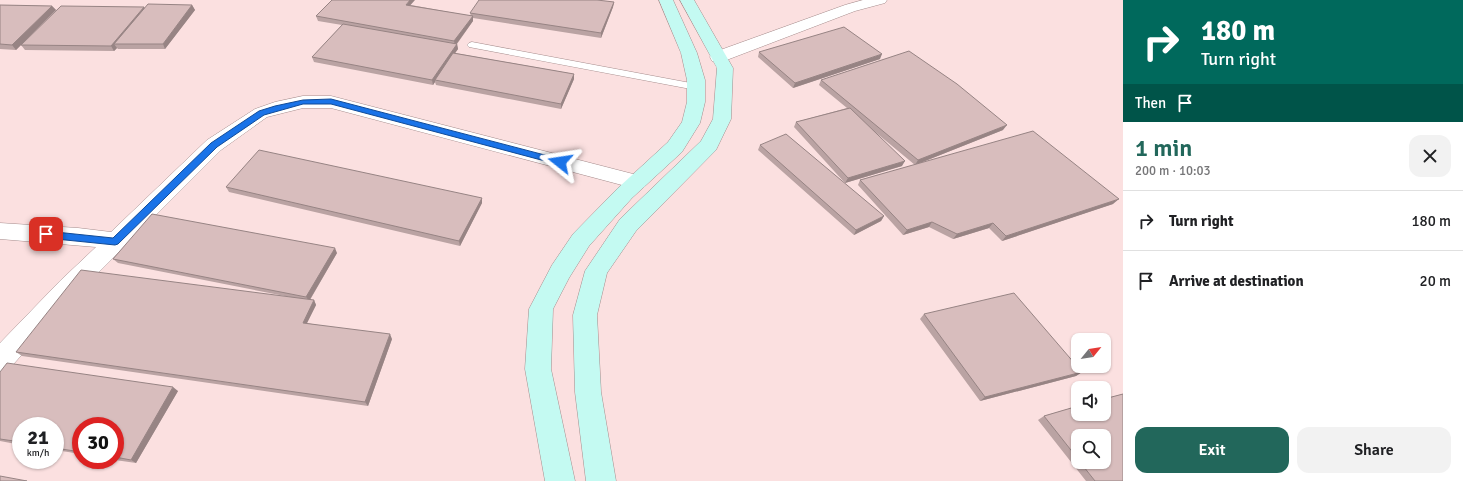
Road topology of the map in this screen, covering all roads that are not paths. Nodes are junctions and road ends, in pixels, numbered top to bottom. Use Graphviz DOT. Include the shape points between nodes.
graph roads {
  1 [pos="666,0"];
  2 [pos="687,0"];
  3 [pos="880,0"];
  4 [pos="472,45"];
  5 [pos="718,57"];
  6 [pos="696,87"];
  7 [pos="637,182"];
  8 [pos="0,231"];
  9 [pos="115,242"];
  10 [pos="0,361"];
  11 [pos="560,481"];
  12 [pos="600,481"];
  1 -- 6 [label="street" via="690,53"];
  2 -- 5 [label="street"];
  3 -- 5 [label="street" via="850,8"];
  4 -- 6 [label="lane"];
  5 -- 12 [label="street" via="725,68 722,119 708,145 628,225 596,271 585,315 588,392"];
  6 -- 7 [label="street" via="696,102 691,123 675,147"];
  7 -- 9 [label="street" via="331,102 303,102 261,113 214,145"];
  7 -- 11 [label="street" via="581,240 560,272 541,309 538,369"];
  8 -- 9 [label="street" via="78,236"];
  9 -- 10 [label="street"];
}
